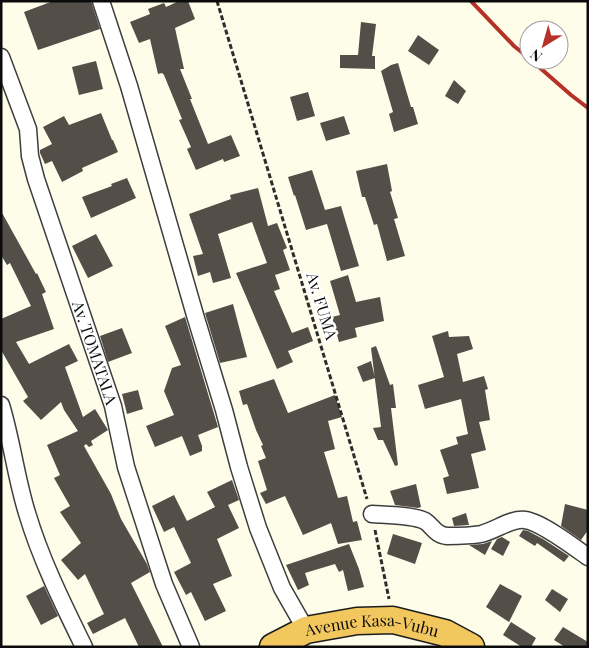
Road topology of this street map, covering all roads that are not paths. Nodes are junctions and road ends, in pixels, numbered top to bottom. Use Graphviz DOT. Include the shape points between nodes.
graph roads {
  1 [pos="101,1"];
  2 [pos="1,57"];
  3 [pos="1,405"];
  4 [pos="372,514"];
  5 [pos="588,557"];
  6 [pos="306,630"];
  7 [pos="84,647"];
  8 [pos="191,647"];
  9 [pos="273,647"];
  10 [pos="471,647"];
  1 -- 6 [label="street" via="132,93 258,528 282,588"];
  2 -- 8 [label="street, Av. TOMATALA" via="28,129 36,179 113,406 126,467 164,584"];
  3 -- 7 [label="street" via="27,514 51,578"];
  4 -- 5 [label="street" via="424,521 444,536 482,533 525,520"];
  6 -- 9 [label="highway, Avenue Kasa-Vubu"];
  6 -- 10 [label="highway, Avenue Kasa-Vubu" via="357,621 393,620 445,633"];
}
